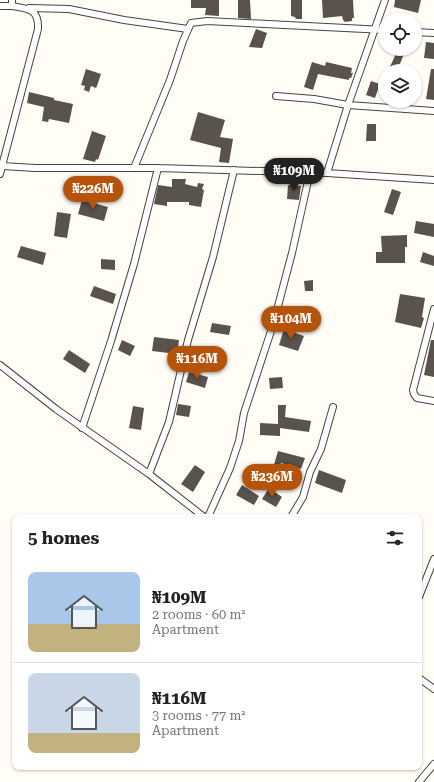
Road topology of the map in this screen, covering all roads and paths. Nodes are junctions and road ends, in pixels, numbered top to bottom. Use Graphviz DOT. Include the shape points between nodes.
graph roads {
  1 [pos="385,0"];
  2 [pos="12,3"];
  3 [pos="0,6"];
  4 [pos="25,8"];
  5 [pos="188,29"];
  6 [pos="375,30"];
  7 [pos="422,32"];
  8 [pos="434,33"];
  9 [pos="276,96"];
  10 [pos="348,106"];
  11 [pos="434,111"];
  12 [pos="1,166"];
  13 [pos="134,168"];
  14 [pos="158,168"];
  15 [pos="234,170"];
  16 [pos="310,172"];
  17 [pos="327,173"];
  18 [pos="0,174"];
  19 [pos="434,180"];
  20 [pos="434,309"];
  21 [pos="0,365"];
  22 [pos="434,401"];
  23 [pos="333,407"];
  24 [pos="82,428"];
  25 [pos="149,474"];
  26 [pos="200,514"];
  27 [pos="209,514"];
  28 [pos="293,514"];
  29 [pos="434,559"];
  30 [pos="422,589"];
  31 [pos="422,680"];
  32 [pos="434,689"];
  33 [pos="434,764"];
  34 [pos="420,782"];
  1 -- 6 [label="street"];
  2 -- 3 [label="street"];
  2 -- 4 [label="street"];
  4 -- 5 [label="street" via="69,9"];
  4 -- 12 [label="street" via="39,20 38,29"];
  5 -- 6 [label="street" via="191,23 207,21"];
  5 -- 13 [label="street"];
  6 -- 10 [label="street"];
  7 -- 8 [label="street"];
  9 -- 10 [label="street" via="314,98"];
  10 -- 11 [label="street"];
  10 -- 17 [label="street"];
  12 -- 13 [label="street"];
  12 -- 18 [label="street"];
  13 -- 14 [label="street"];
  14 -- 15 [label="street"];
  14 -- 24 [label="street" via="134,264"];
  15 -- 16 [label="street"];
  15 -- 25 [label="street" via="213,257 188,340 169,422"];
  16 -- 17 [label="street"];
  16 -- 27 [label="street" via="273,325 244,413 239,441"];
  17 -- 19 [label="street"];
  20 -- 22 [label="street" via="413,390 417,398"];
  21 -- 24 [label="street"];
  23 -- 28 [label="street" via="303,497"];
  24 -- 25 [label="street"];
  25 -- 26 [label="street"];
  29 -- 30 [label="street"];
  31 -- 32 [label="street"];
  33 -- 34 [label="street"];
}
